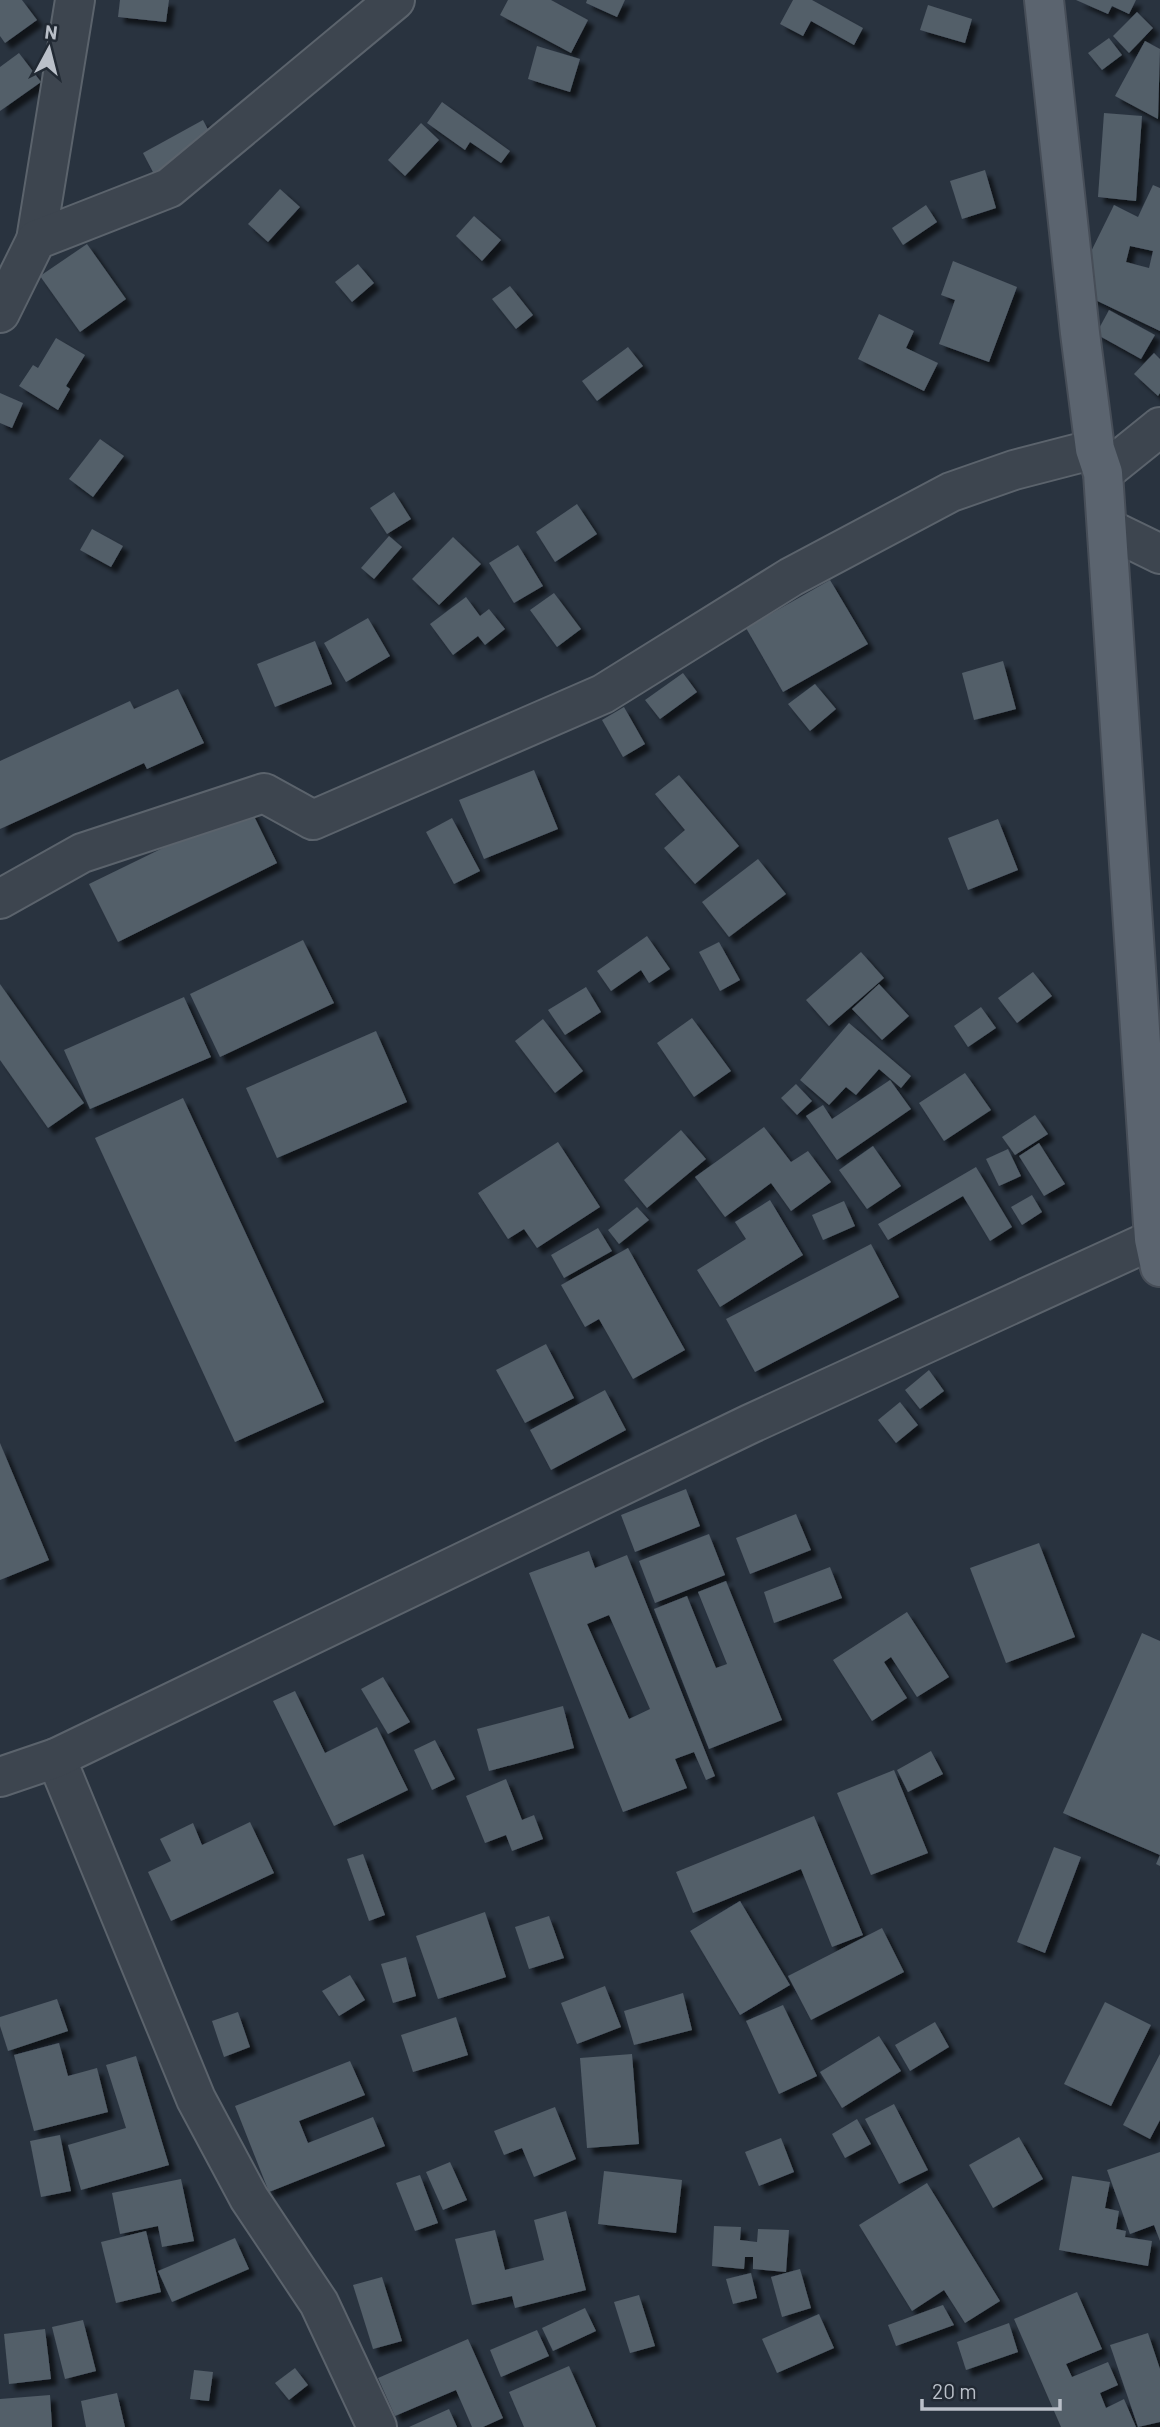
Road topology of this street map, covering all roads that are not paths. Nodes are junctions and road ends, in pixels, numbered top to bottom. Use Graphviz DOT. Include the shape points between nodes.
graph roads {
  1 [pos="75,0"];
  2 [pos="395,0"];
  3 [pos="1044,0"];
  4 [pos="36,240"];
  5 [pos="0,313"];
  6 [pos="1160,427"];
  7 [pos="1099,461"];
  8 [pos="1107,528"];
  9 [pos="1160,554"];
  10 [pos="0,899"];
  11 [pos="1157,1253"];
  12 [pos="56,1758"];
  13 [pos="0,1777"];
  14 [pos="377,2427"];
  1 -- 4 [label="street"];
  2 -- 4 [label="street" via="169,188"];
  3 -- 7 [label="main road" via="1080,333"];
  4 -- 5 [label="street"];
  6 -- 7 [label="street"];
  7 -- 8 [label="main road"];
  7 -- 10 [label="street" via="1014,470 951,492 791,578 603,694 313,820 264,793 82,853"];
  8 -- 9 [label="street"];
  8 -- 11 [label="main road"];
  11 -- 12 [label="street" via="750,1424"];
  12 -- 13 [label="street"];
  12 -- 14 [label="street" via="196,2099 249,2198 319,2303"];
}
